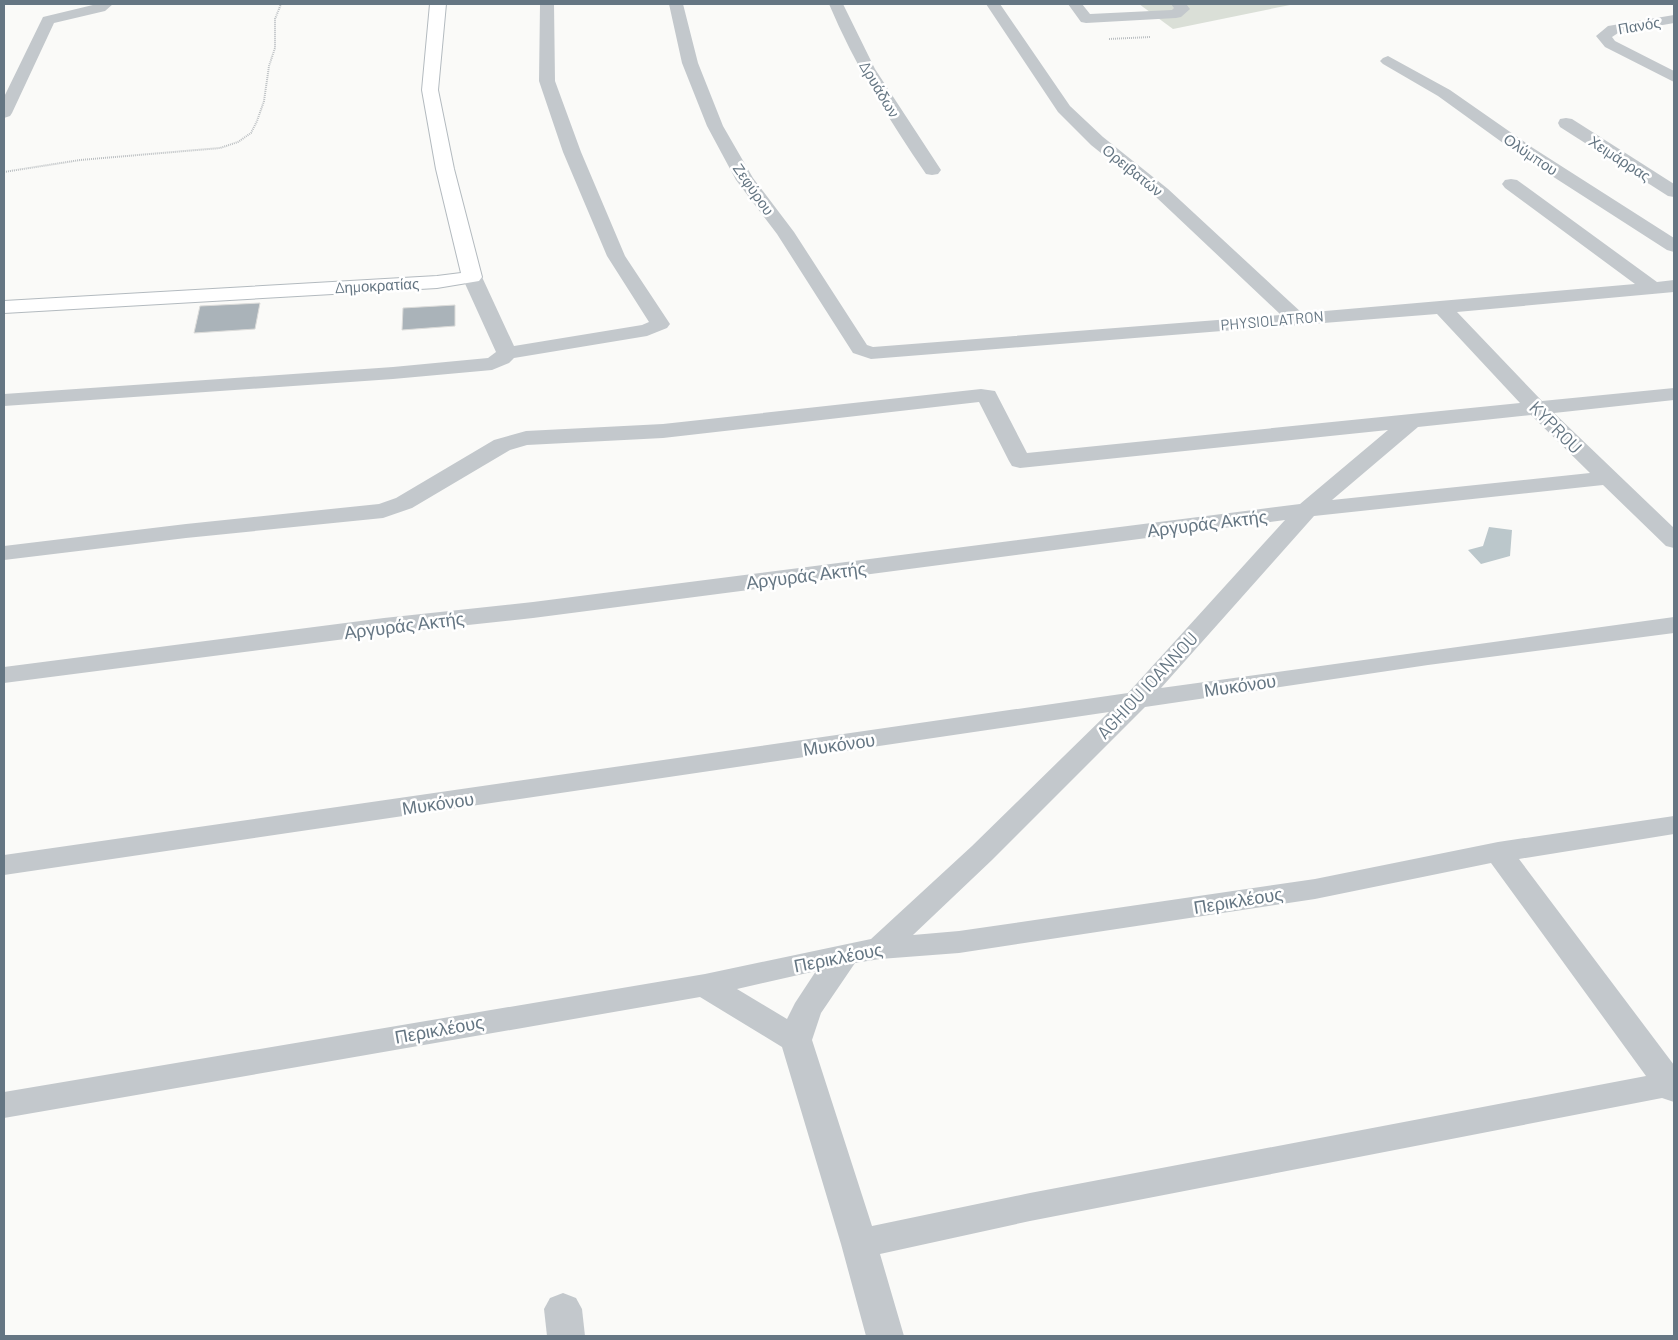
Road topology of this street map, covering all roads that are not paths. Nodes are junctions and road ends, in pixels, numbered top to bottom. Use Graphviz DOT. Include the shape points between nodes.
graph roads {
  1 [pos="106,4"];
  2 [pos="438,4"];
  3 [pos="547,4"];
  4 [pos="676,4"];
  5 [pos="836,4"];
  6 [pos="993,4"];
  7 [pos="1074,4"];
  8 [pos="1178,4"];
  9 [pos="1674,19"];
  10 [pos="1388,61"];
  11 [pos="1674,77"];
  12 [pos="4,113"];
  13 [pos="1566,123"];
  14 [pos="932,170"];
  15 [pos="1511,184"];
  16 [pos="1674,192"];
  17 [pos="1674,246"];
  18 [pos="472,277"];
  19 [pos="1674,286"];
  20 [pos="1653,288"];
  21 [pos="4,307"];
  22 [pos="1442,308"];
  23 [pos="1296,318"];
  24 [pos="507,353"];
  25 [pos="870,354"];
  26 [pos="1674,394"];
  27 [pos="4,400"];
  28 [pos="1536,408"];
  29 [pos="1412,421"];
  30 [pos="1608,478"];
  31 [pos="1307,510"];
  32 [pos="1674,541"];
  33 [pos="4,553"];
  34 [pos="1674,625"];
  35 [pos="4,675"];
  36 [pos="1136,700"];
  37 [pos="1674,824"];
  38 [pos="1498,852"];
  39 [pos="4,865"];
  40 [pos="880,948"];
  41 [pos="845,954"];
  42 [pos="705,985"];
  43 [pos="796,1040"];
  44 [pos="1673,1086"];
  45 [pos="4,1105"];
  46 [pos="859,1244"];
  47 [pos="885,1336"];
  1 -- 12 [label="street" via="48,20"];
  2 -- 18 [label="street" via="430,90"];
  3 -- 24 [label="street" via="547,81 556,107 616,256 660,324 647,330"];
  4 -- 25 [label="street, Ζεφύρου" via="690,63 714,126 745,180 785,232 860,349"];
  5 -- 14 [label="street, Δρυάδων" via="850,40 879,91"];
  6 -- 23 [label="street, Ορειβατών" via="1064,108 1098,141 1162,193"];
  7 -- 8 [label="street" via="1086,19 1176,14 1183,10"];
  9 -- 11 [label="street, Πανός" via="1613,29 1605,38 1610,44"];
  10 -- 17 [label="street, Ολύμπου" via="1444,93 1527,152"];
  13 -- 16 [label="street, Χειμάρρας"];
  15 -- 20 [label="street"];
  18 -- 21 [label="street, Δημοκρατίας" via="437,282"];
  18 -- 24 [label="street"];
  19 -- 20 [label="street, PHYSIOLATRON"];
  20 -- 22 [label="street, PHYSIOLATRON"];
  22 -- 23 [label="street, PHYSIOLATRON"];
  22 -- 28 [label="street, KYPROU"];
  23 -- 25 [label="street, PHYSIOLATRON"];
  24 -- 27 [label="street" via="492,364"];
  26 -- 28 [label="street"];
  28 -- 29 [label="street"];
  28 -- 30 [label="street, KYPROU"];
  29 -- 31 [label="street, AGHIOU IOANNOU"];
  29 -- 33 [label="street" via="1020,461 987,396 981,395 662,431 520,439 502,445 404,503 382,511"];
  30 -- 31 [label="street, Αργυράς Ακτής"];
  30 -- 32 [label="street, KYPROU"];
  31 -- 35 [label="street, Αργυράς Ακτής"];
  31 -- 36 [label="street, AGHIOU IOANNOU"];
  34 -- 36 [label="street, Μυκόνου" via="1487,648"];
  36 -- 39 [label="street, Μυκόνου"];
  36 -- 40 [label="street, AGHIOU IOANNOU" via="982,853"];
  37 -- 38 [label="street, Περικλέους"];
  38 -- 40 [label="street, Περικλέους" via="1314,888 959,942"];
  38 -- 44 [label="street"];
  40 -- 41 [label="street, Περικλέους"];
  41 -- 42 [label="street, Περικλέους"];
  41 -- 43 [label="street" via="806,1011"];
  42 -- 43 [label="street"];
  42 -- 45 [label="street, Περικλέους"];
  43 -- 46 [label="street"];
  44 -- 46 [label="street" via="1030,1207"];
  46 -- 47 [label="street"];
}
